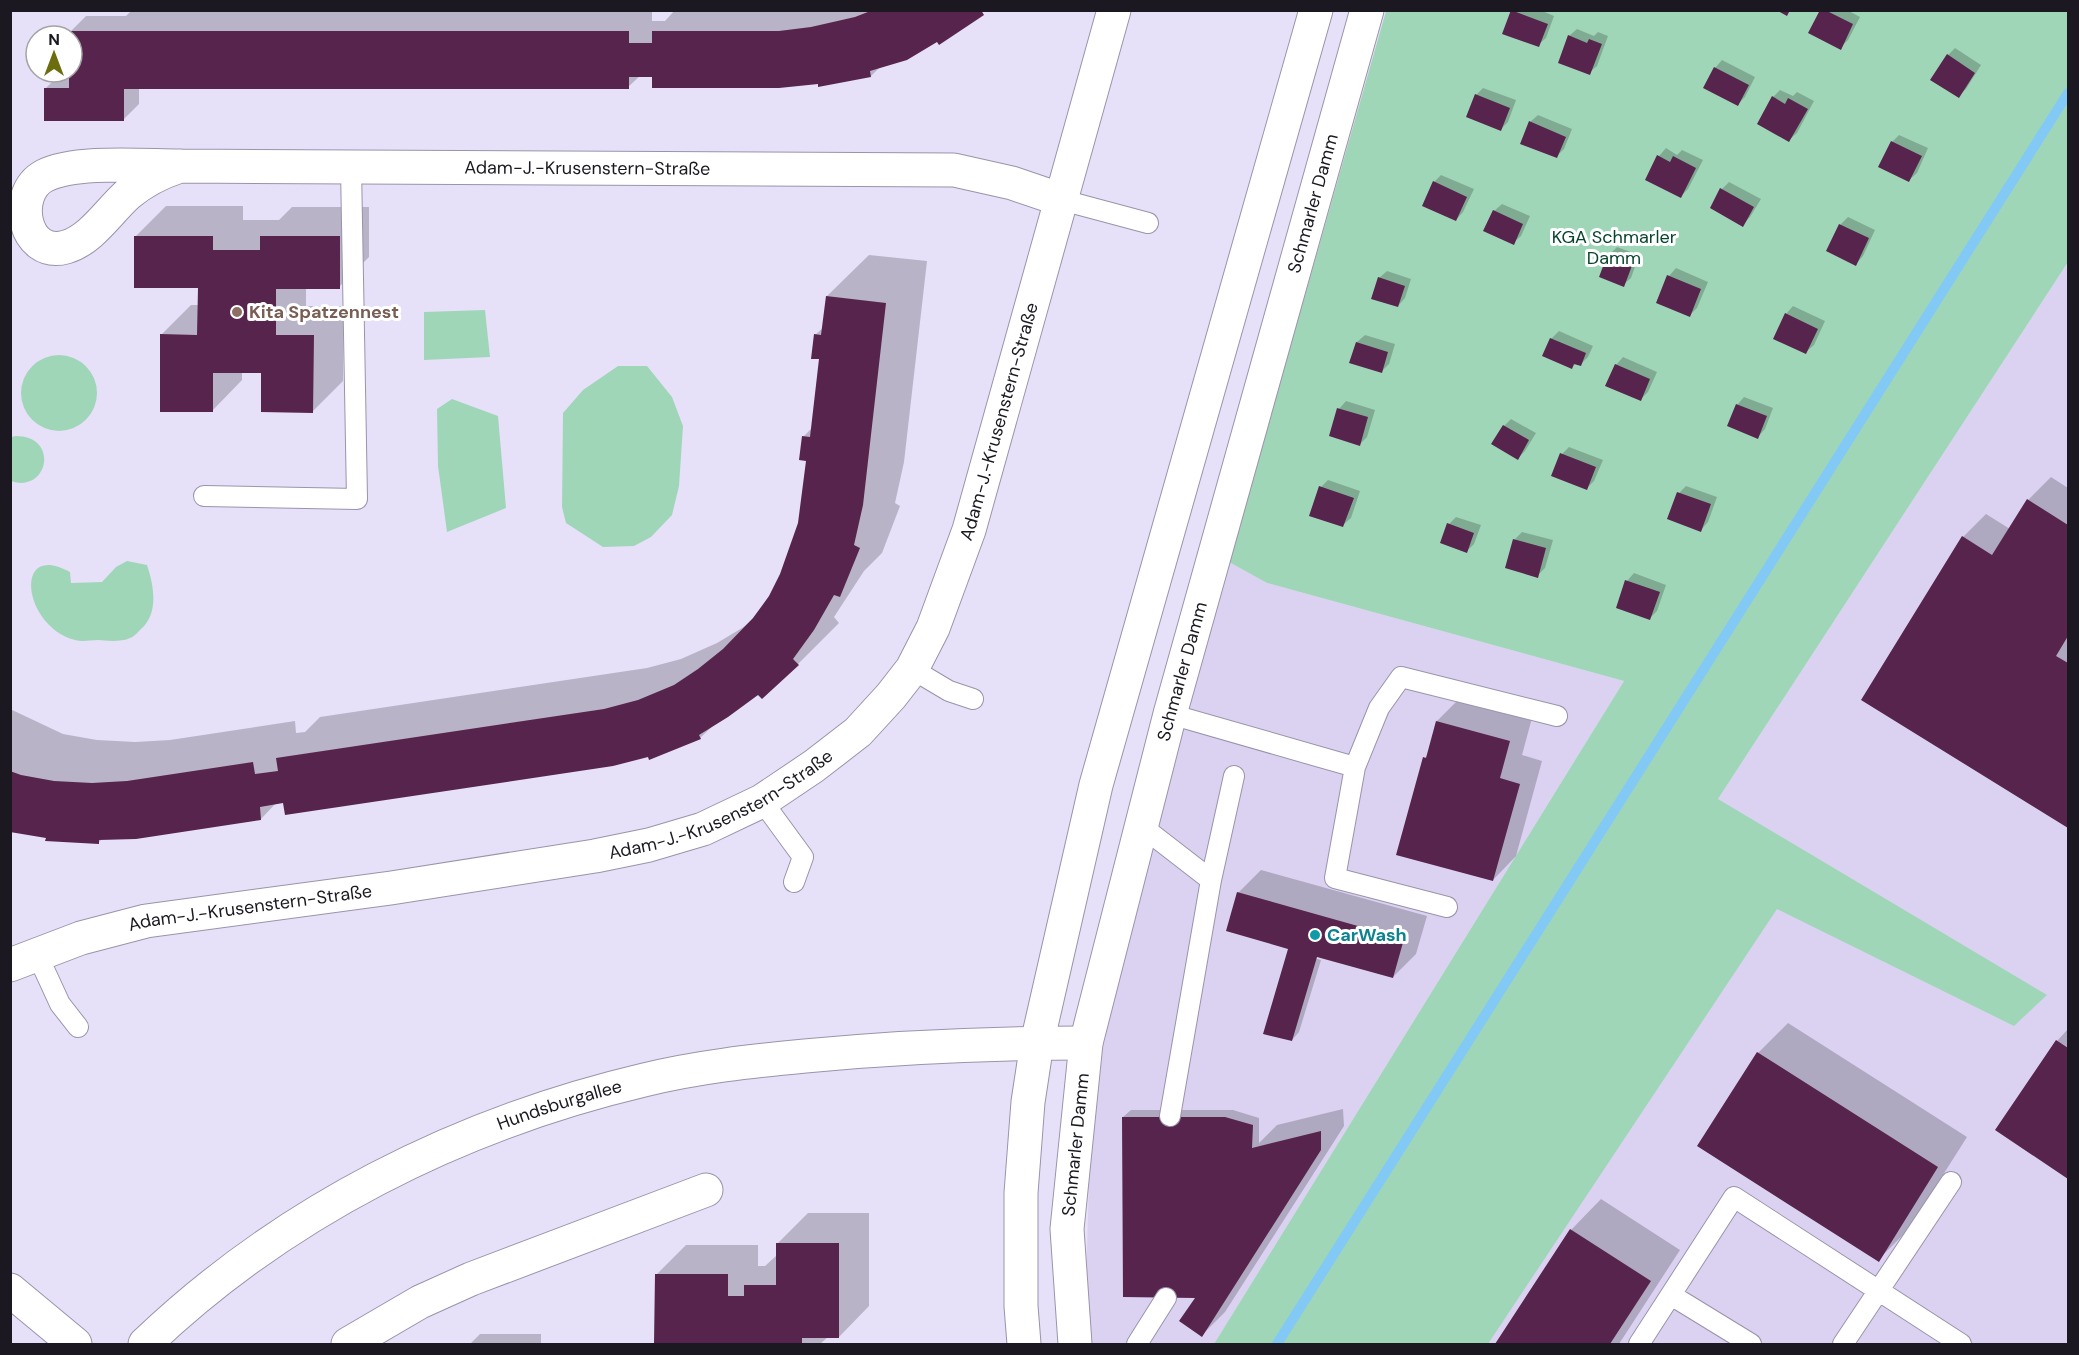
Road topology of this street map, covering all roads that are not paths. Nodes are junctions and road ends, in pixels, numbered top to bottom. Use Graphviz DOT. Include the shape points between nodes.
graph roads {
  1 [pos="1114,10"];
  2 [pos="1316,10"];
  3 [pos="1367,10"];
  4 [pos="180,166"];
  5 [pos="351,167"];
  6 [pos="1062,200"];
  7 [pos="1148,223"];
  8 [pos="204,496"];
  9 [pos="912,669"];
  10 [pos="973,699"];
  11 [pos="1170,714"];
  12 [pos="1557,716"];
  13 [pos="1355,767"];
  14 [pos="1234,776"];
  15 [pos="762,801"];
  16 [pos="1140,825"];
  17 [pos="1211,880"];
  18 [pos="794,882"];
  19 [pos="1446,907"];
  20 [pos="24,959"];
  21 [pos="78,1027"];
  22 [pos="1037,1043"];
  23 [pos="1086,1043"];
  24 [pos="1170,1116"];
  25 [pos="1951,1182"];
  26 [pos="706,1190"];
  27 [pos="10,1290"];
  28 [pos="1879,1291"];
  29 [pos="1671,1295"];
  30 [pos="1166,1298"];
  31 [pos="75,1344"];
  32 [pos="145,1344"];
  33 [pos="348,1344"];
  34 [pos="1024,1344"];
  35 [pos="1075,1344"];
  36 [pos="1137,1344"];
  37 [pos="1639,1344"];
  38 [pos="1751,1344"];
  39 [pos="1843,1344"];
  40 [pos="1961,1344"];
  1 -- 6 [label="street, Adam-J.-Krusenstern-Straße"];
  2 -- 22 [label="street" via="1096,785"];
  3 -- 11 [label="street, Schmarler Damm"];
  4 -- 5 [label="street, Adam-J.-Krusenstern-Straße"];
  5 -- 6 [label="street, Adam-J.-Krusenstern-Straße" via="954,170"];
  5 -- 8 [label="lane" via="357,499"];
  6 -- 7 [label="lane"];
  6 -- 9 [label="street, Adam-J.-Krusenstern-Straße" via="969,530 941,608"];
  9 -- 10 [label="lane" via="949,691"];
  9 -- 15 [label="street, Adam-J.-Krusenstern-Straße" via="858,732"];
  11 -- 13 [label="lane"];
  11 -- 16 [label="street, Schmarler Damm"];
  12 -- 13 [label="lane" via="1401,677 1379,708"];
  13 -- 19 [label="lane" via="1335,878"];
  14 -- 17 [label="lane"];
  15 -- 18 [label="lane" via="803,857"];
  15 -- 20 [label="street, Adam-J.-Krusenstern-Straße" via="703,830 649,845 402,886 146,921 81,938"];
  16 -- 17 [label="lane"];
  16 -- 23 [label="street, Schmarler Damm"];
  17 -- 24 [label="lane"];
  20 -- 21 [label="lane"];
  22 -- 23 [label="street, Hundsburgallee"];
  22 -- 32 [label="street, Hundsburgallee" via="876,1049 751,1061 646,1079 556,1103 398,1166 309,1216 229,1272"];
  22 -- 34 [label="street" via="1021,1193"];
  23 -- 35 [label="street, Schmarler Damm" via="1067,1229"];
  25 -- 28 [label="lane"];
  26 -- 33 [label="street" via="471,1279 420,1302"];
  27 -- 31 [label="street"];
  28 -- 29 [label="lane" via="1734,1197"];
  28 -- 39 [label="lane"];
  28 -- 40 [label="lane"];
  29 -- 37 [label="lane"];
  29 -- 38 [label="lane"];
  30 -- 36 [label="lane"];
}
